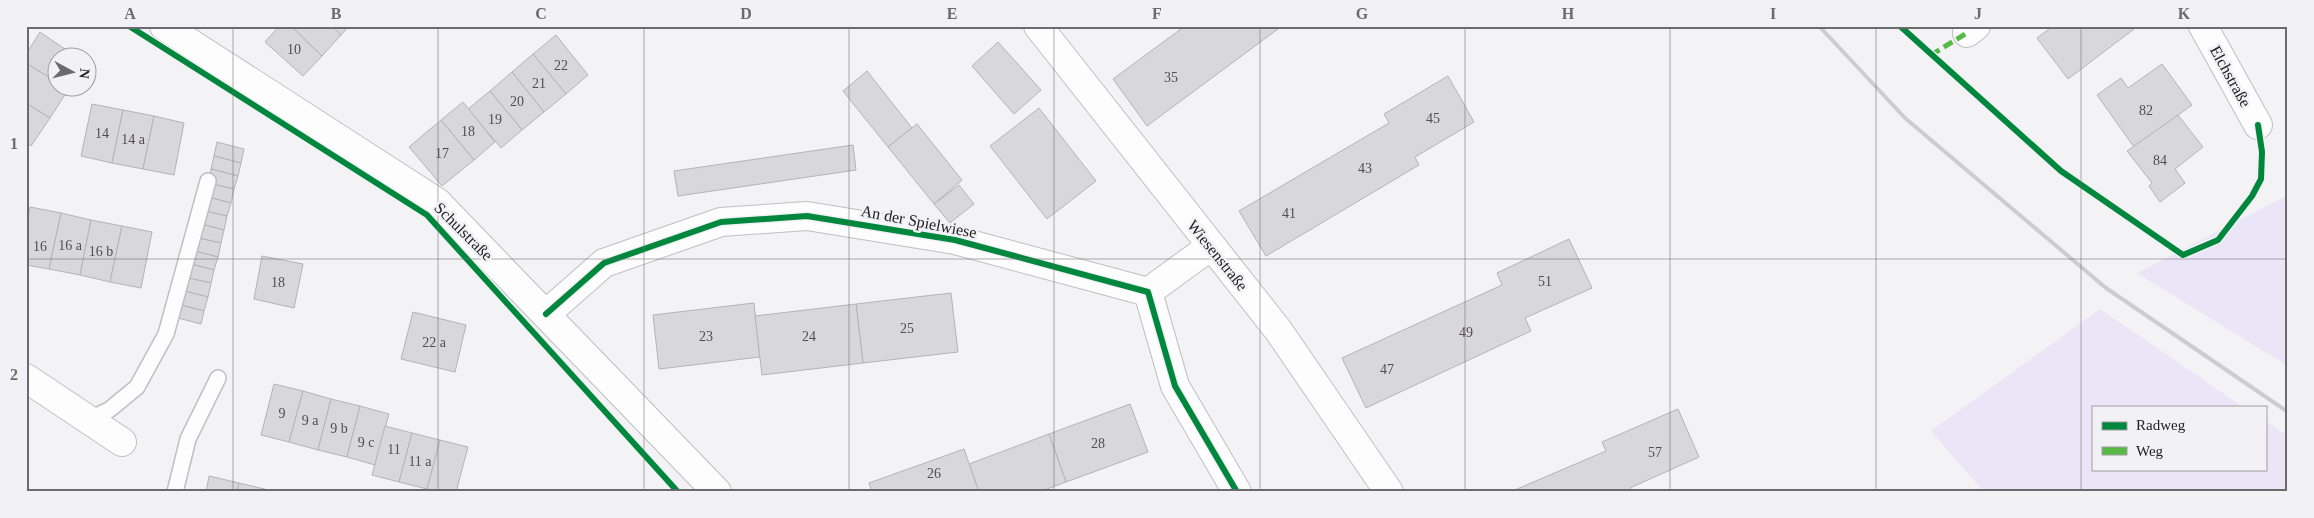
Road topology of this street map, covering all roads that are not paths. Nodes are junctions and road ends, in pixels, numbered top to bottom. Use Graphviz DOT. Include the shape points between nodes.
graph roads {
  1 [pos="164,26"];
  2 [pos="1038,26"];
  3 [pos="2203,26"];
  4 [pos="2258,125"];
  5 [pos="208,181"];
  6 [pos="1210,246"];
  7 [pos="1148,292"];
  8 [pos="546,314"];
  9 [pos="26,378"];
  10 [pos="218,378"];
  11 [pos="90,420"];
  12 [pos="122,442"];
  13 [pos="174,492"];
  14 [pos="717,492"];
  15 [pos="1238,492"];
  16 [pos="1389,492"];
  1 -- 8 [label="street, Schulstraße" via="438,202"];
  2 -- 6 [label="street, Wiesenstraße"];
  3 -- 4 [label="street, Elchstraße"];
  5 -- 11 [label="lane" via="166,334 137,387 109,410"];
  6 -- 7 [label="street"];
  6 -- 16 [label="street, Wiesenstraße" via="1278,330"];
  7 -- 8 [label="street, An der Spielwiese" via="955,240 807,216 721,222 604,263"];
  7 -- 15 [label="street" via="1175,386"];
  8 -- 14 [label="street, Schulstraße"];
  9 -- 11 [label="street"];
  10 -- 13 [label="lane" via="188,439"];
  11 -- 12 [label="street"];
}
